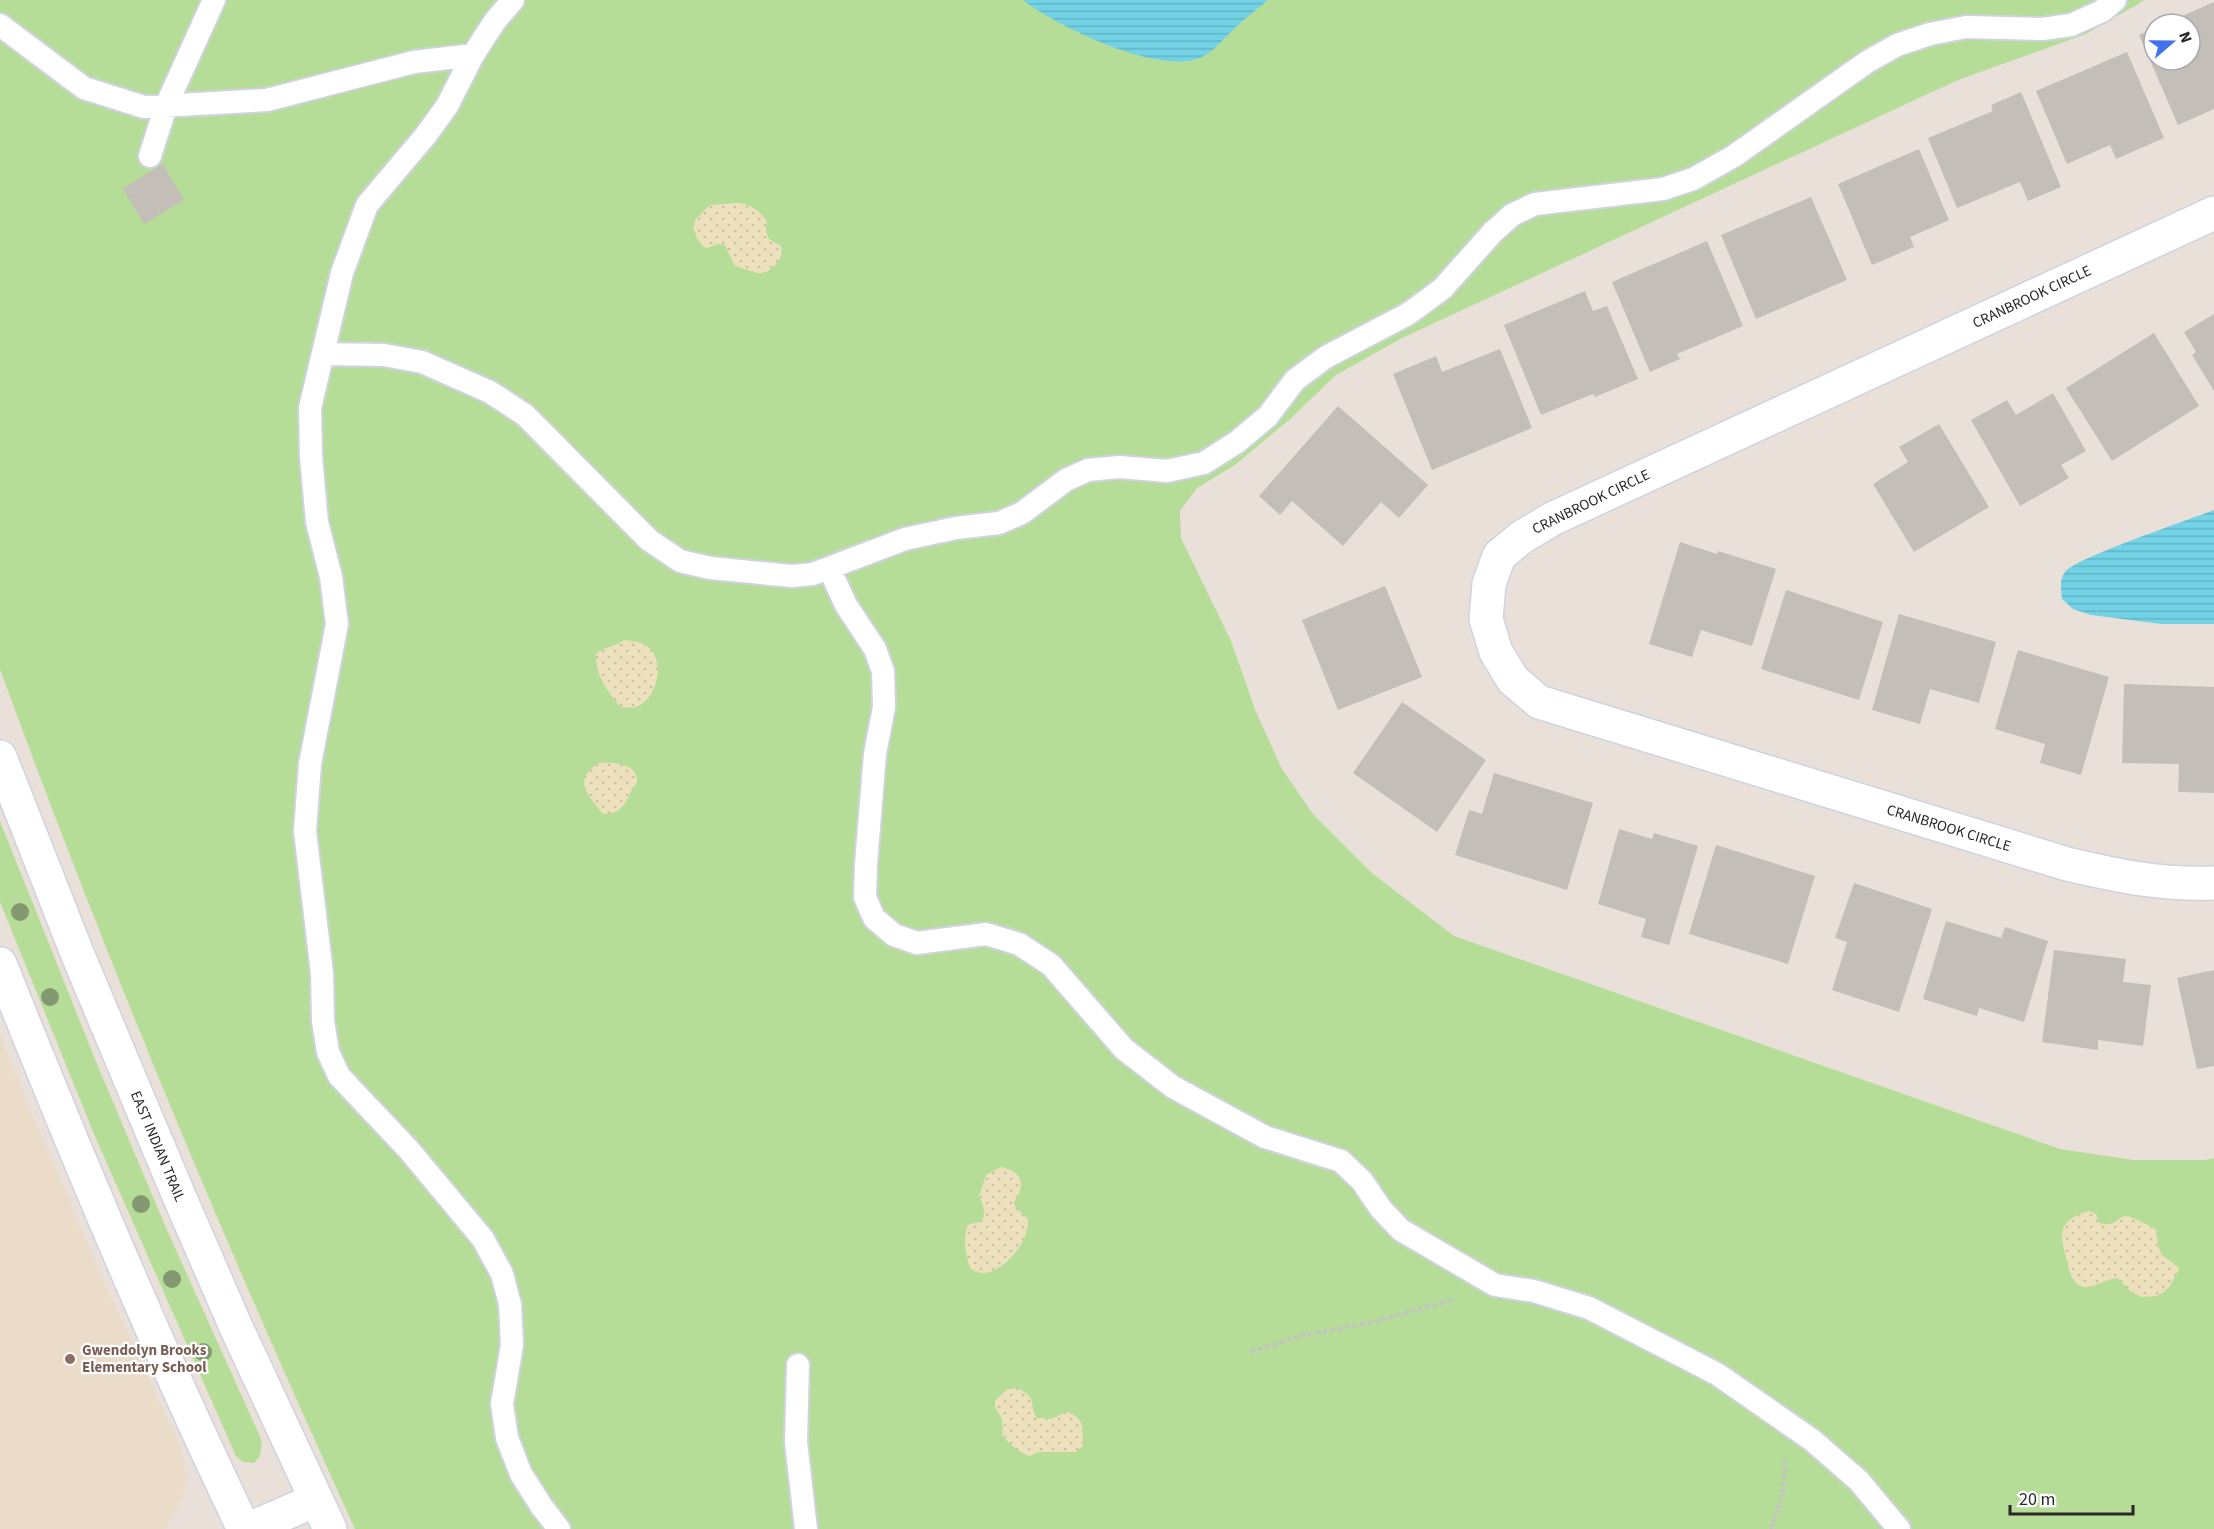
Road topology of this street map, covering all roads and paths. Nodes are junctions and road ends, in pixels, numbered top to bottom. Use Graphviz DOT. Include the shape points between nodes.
graph roads {
  1 [pos="214,0"];
  2 [pos="513,0"];
  3 [pos="2115,0"];
  4 [pos="492,9"];
  5 [pos="0,25"];
  6 [pos="473,55"];
  7 [pos="166,106"];
  8 [pos="150,156"];
  9 [pos="2214,213"];
  10 [pos="324,354"];
  11 [pos="829,568"];
  12 [pos="0,757"];
  13 [pos="2214,883"];
  14 [pos="0,964"];
  15 [pos="1495,1286"];
  16 [pos="1251,1352"];
  17 [pos="798,1365"];
  18 [pos="1797,1429"];
  19 [pos="316,1500"];
  20 [pos="244,1529"];
  21 [pos="249,1529"];
  22 [pos="330,1529"];
  23 [pos="560,1529"];
  24 [pos="806,1529"];
  25 [pos="1772,1529"];
  26 [pos="1899,1529"];
  1 -- 7 [label="lane"];
  2 -- 4 [label="lane"];
  3 -- 11 [label="lane" via="2071,26 1966,27 1898,45 1867,62 1734,156 1693,179 1663,189 1535,204 1512,215 1442,289 1408,314 1326,357 1295,380 1268,416 1204,463 1167,471 1119,467 1088,470 1066,480 1022,513 999,523 905,539"];
  4 -- 6 [label="lane"];
  5 -- 7 [label="lane" via="86,89 144,107"];
  6 -- 7 [label="lane" via="414,62 267,100"];
  6 -- 10 [label="lane" via="447,106 367,205 342,273"];
  7 -- 8 [label="lane"];
  9 -- 13 [label="street, CRANBROOK CIRCLE" via="1552,519 1499,556 1489,584 1486,619 1496,652 1513,680 1539,702 2067,864 2134,879"];
  10 -- 11 [label="lane" via="384,355 422,362 490,392 525,415 649,540 680,561 792,576"];
  10 -- 23 [label="lane" via="310,408 311,457 317,522 331,577 337,624 310,764 305,831 328,1052 339,1076 409,1150 483,1239 502,1274 510,1304 512,1345 502,1404 507,1438 521,1474"];
  11 -- 15 [label="lane" via="846,605 875,649 883,671 884,707 875,754 866,864 865,897 874,918 894,935 917,943 986,934 1019,944 1051,965 1124,1049 1173,1087 1265,1137 1341,1161 1401,1230"];
  12 -- 19 [label="street, EAST INDIAN TRAIL" via="178,1196"];
  14 -- 20 [label="street" via="144,1309"];
  15 -- 16 [label="path" via="1374,1322 1304,1335"];
  15 -- 18 [label="lane" via="1534,1291 1590,1308 1717,1374"];
  17 -- 24 [label="lane" via="795,1442"];
  18 -- 25 [label="path" via="1785,1454 1783,1493"];
  18 -- 26 [label="lane" via="1859,1481"];
  19 -- 21 [label="street"];
  19 -- 22 [label="street, EAST INDIAN TRAIL"];
}
